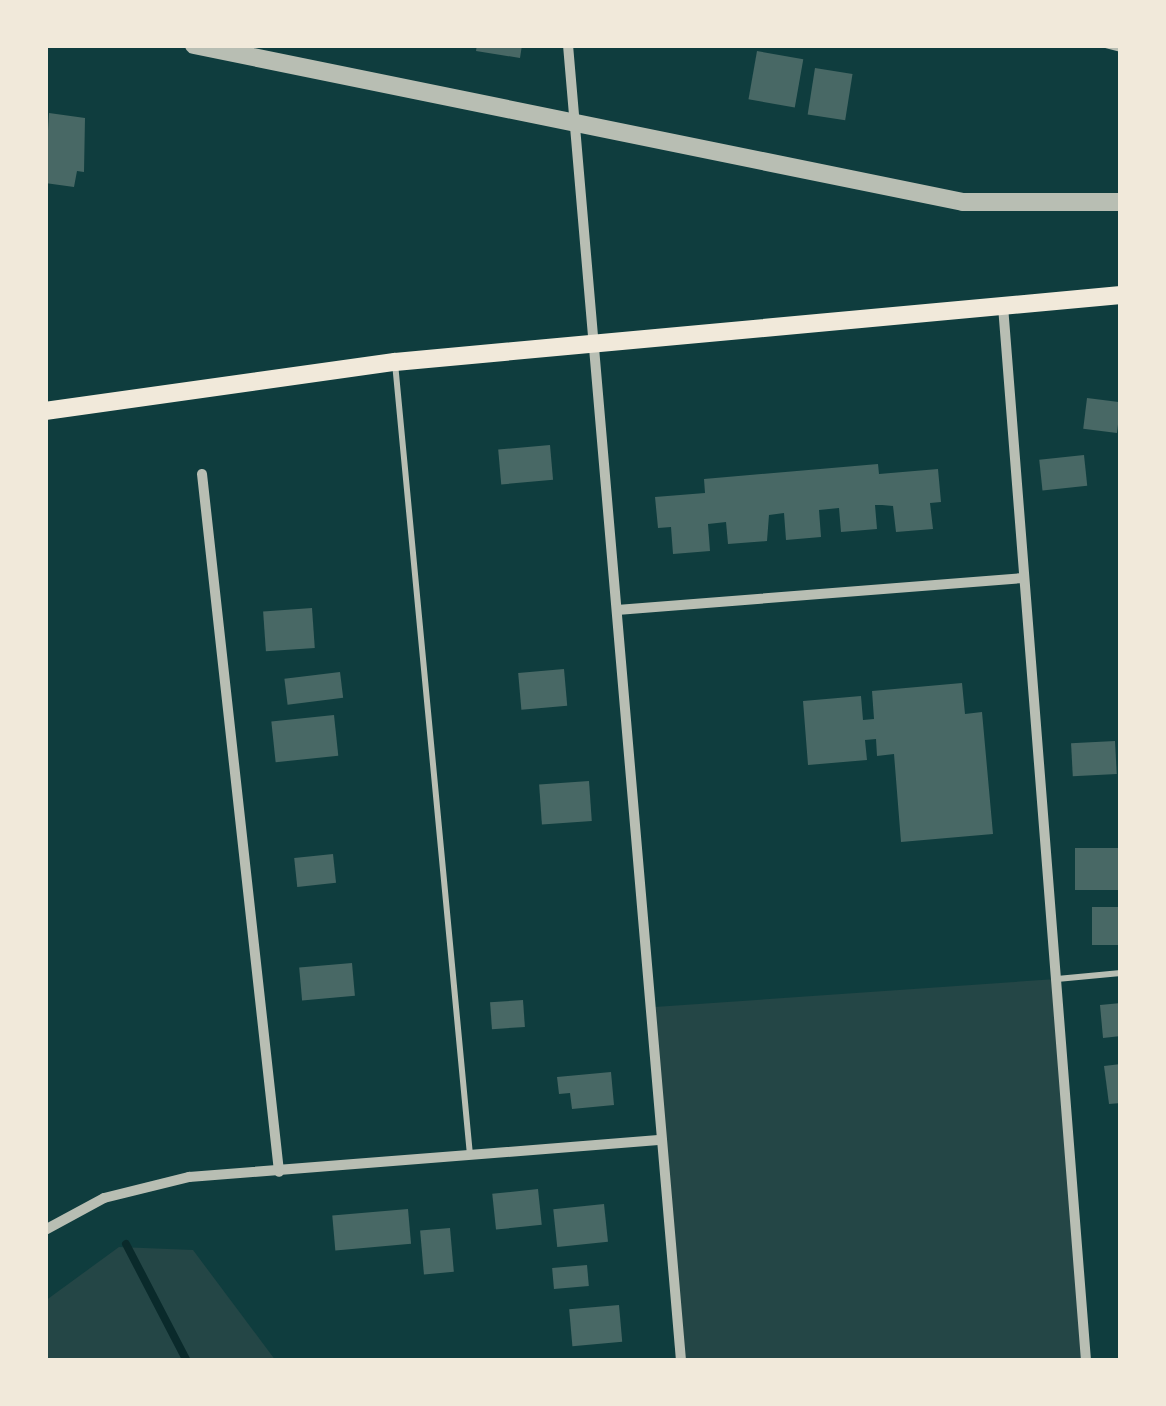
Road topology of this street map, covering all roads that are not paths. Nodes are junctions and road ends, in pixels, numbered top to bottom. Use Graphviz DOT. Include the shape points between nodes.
graph roads {
  1 [pos="194,45"];
  2 [pos="568,45"];
  3 [pos="1106,45"];
  4 [pos="1121,49"];
  5 [pos="575,126"];
  6 [pos="1121,202"];
  7 [pos="1121,295"];
  8 [pos="1003,306"];
  9 [pos="594,344"];
  10 [pos="395,362"];
  11 [pos="45,411"];
  12 [pos="202,474"];
  13 [pos="1023,578"];
  14 [pos="617,610"];
  15 [pos="1121,973"];
  16 [pos="1056,979"];
  17 [pos="662,1140"];
  18 [pos="470,1155"];
  19 [pos="279,1172"];
  20 [pos="45,1230"];
  21 [pos="681,1361"];
  22 [pos="1086,1361"];
  1 -- 5 [label="street"];
  2 -- 5 [label="street"];
  3 -- 4 [label="lane"];
  5 -- 6 [label="street" via="963,202"];
  5 -- 9 [label="street"];
  7 -- 8 [label="main road"];
  8 -- 9 [label="main road"];
  8 -- 13 [label="street"];
  9 -- 10 [label="main road"];
  9 -- 14 [label="street"];
  10 -- 11 [label="main road"];
  10 -- 18 [label="lane"];
  12 -- 19 [label="street"];
  13 -- 14 [label="street"];
  13 -- 16 [label="street"];
  14 -- 17 [label="street"];
  15 -- 16 [label="lane"];
  16 -- 22 [label="street"];
  17 -- 18 [label="street"];
  17 -- 21 [label="street"];
  18 -- 19 [label="street"];
  19 -- 20 [label="street" via="189,1177 104,1198"];
}
